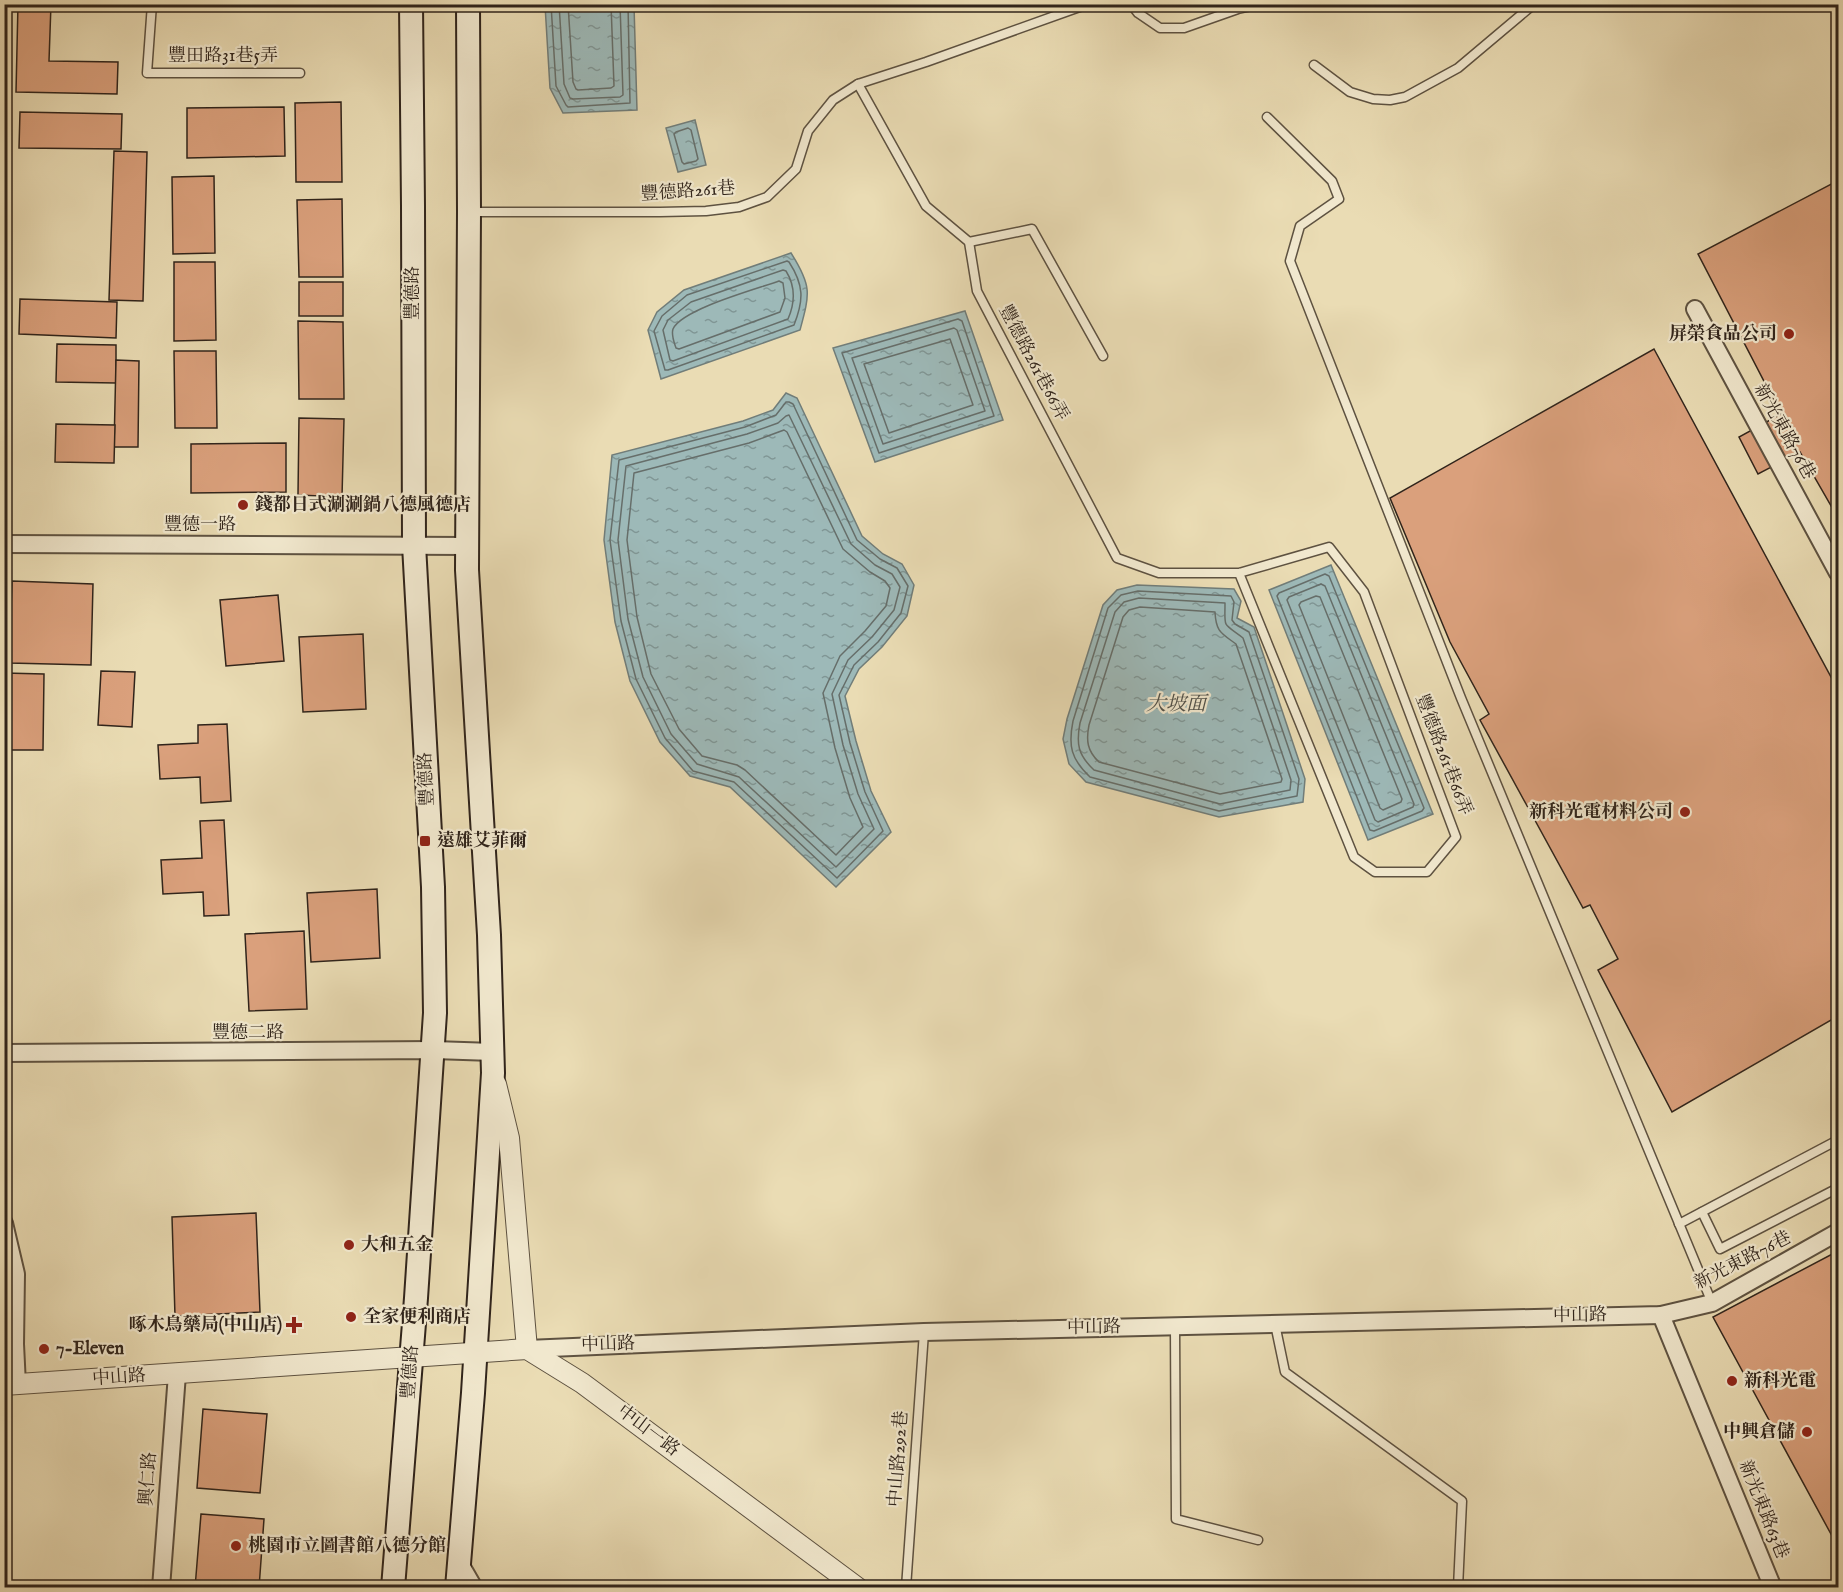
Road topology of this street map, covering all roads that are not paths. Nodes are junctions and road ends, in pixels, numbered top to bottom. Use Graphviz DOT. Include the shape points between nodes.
graph roads {
  1 [pos="152,4"];
  2 [pos="411,4"];
  3 [pos="468,4"];
  4 [pos="1088,4"];
  5 [pos="1131,4"];
  6 [pos="1262,4"];
  7 [pos="1534,4"];
  8 [pos="1314,64"];
  9 [pos="300,73"];
  10 [pos="858,84"];
  11 [pos="1267,117"];
  12 [pos="469,212"];
  13 [pos="969,242"];
  14 [pos="1695,309"];
  15 [pos="1103,356"];
  16 [pos="4,544"];
  17 [pos="414,545"];
  18 [pos="467,546"];
  19 [pos="1239,573"];
  20 [pos="1839,573"];
  21 [pos="434,1050"];
  22 [pos="4,1053"];
  23 [pos="493,1063"];
  24 [pos="1839,1154"];
  25 [pos="1839,1188"];
  26 [pos="1702,1212"];
  27 [pos="4,1223"];
  28 [pos="1679,1224"];
  29 [pos="1839,1232"];
  30 [pos="1712,1303"];
  31 [pos="1661,1315"];
  32 [pos="1275,1323"];
  33 [pos="1175,1326"];
  34 [pos="924,1332"];
  35 [pos="527,1349"];
  36 [pos="476,1352"];
  37 [pos="412,1356"];
  38 [pos="177,1374"];
  39 [pos="11,1385"];
  40 [pos="1258,1540"];
  41 [pos="459,1562"];
  42 [pos="161,1587"];
  43 [pos="393,1587"];
  44 [pos="457,1587"];
  45 [pos="474,1587"];
  46 [pos="858,1587"];
  47 [pos="906,1587"];
  48 [pos="1458,1587"];
  49 [pos="1773,1587"];
  1 -- 9 [label="lane, 豐田路31巷5弄" via="147,73"];
  2 -- 17 [label="main road, 豐德路"];
  3 -- 12 [label="main road"];
  4 -- 10 [label="lane, 豐德路261巷"];
  5 -- 6 [label="lane" via="1160,28 1184,28"];
  7 -- 8 [label="lane" via="1458,68 1405,97 1373,99 1350,92"];
  10 -- 12 [label="lane, 豐德路261巷" via="833,100 808,131 796,169 767,196 739,207 660,212"];
  10 -- 13 [label="lane" via="926,206"];
  11 -- 28 [label="lane" via="1332,181 1339,199 1300,226 1290,261 1461,698"];
  12 -- 18 [label="main road"];
  13 -- 15 [label="lane" via="1032,229"];
  13 -- 19 [label="lane, 豐德路261巷66弄" via="977,291 1117,558 1159,573"];
  14 -- 20 [label="street, 新光東路76巷"];
  16 -- 17 [label="street, 豐德一路"];
  17 -- 18 [label="street, 豐德一路"];
  17 -- 21 [label="main road, 豐德路" via="433,887"];
  18 -- 23 [label="main road"];
  19 -- 19 [label="lane, 豐德路261巷66弄" via="1354,857 1375,872 1427,872 1456,837 1364,592 1329,547"];
  21 -- 22 [label="street, 豐德二路"];
  21 -- 23 [label="street, 豐德二路"];
  21 -- 37 [label="main road, 豐德路"];
  23 -- 35 [label="street" via="509,1138"];
  23 -- 36 [label="main road"];
  24 -- 26 [label="lane" via="1834,1142"];
  25 -- 26 [label="lane" via="1720,1249"];
  26 -- 28 [label="lane"];
  27 -- 39 [label="street" via="16,1274"];
  28 -- 30 [label="lane"];
  29 -- 30 [label="street, 新光東路76巷"];
  30 -- 31 [label="street, 新光東路76巷"];
  31 -- 32 [label="street, 中山路"];
  31 -- 49 [label="street, 新光東路63巷"];
  32 -- 33 [label="street, 中山路"];
  32 -- 48 [label="lane" via="1286,1372 1462,1501"];
  33 -- 34 [label="street, 中山路"];
  33 -- 40 [label="lane" via="1176,1519"];
  34 -- 35 [label="street, 中山路"];
  34 -- 47 [label="lane, 中山路292巷"];
  35 -- 36 [label="street"];
  35 -- 46 [label="street, 中山一路" via="582,1383"];
  36 -- 37 [label="street"];
  36 -- 41 [label="main road"];
  37 -- 38 [label="street, 中山路"];
  37 -- 43 [label="main road, 豐德路"];
  38 -- 39 [label="street, 中山路"];
  38 -- 42 [label="street, 興仁路"];
  41 -- 44 [label="main road"];
  41 -- 45 [label="street"];
}
